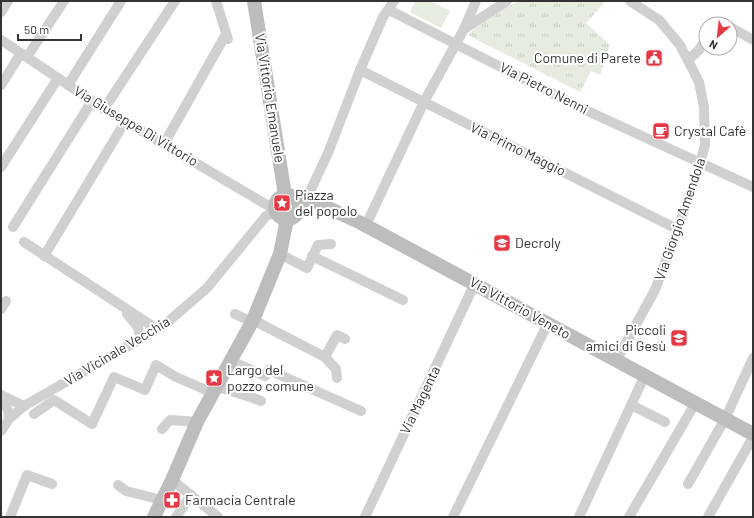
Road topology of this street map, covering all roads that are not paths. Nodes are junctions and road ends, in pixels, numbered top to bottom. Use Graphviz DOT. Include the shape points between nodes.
graph roads {
  1 [pos="8,1"];
  2 [pos="64,1"];
  3 [pos="121,1"];
  4 [pos="175,1"];
  5 [pos="216,1"];
  6 [pos="254,1"];
  7 [pos="476,1"];
  8 [pos="507,1"];
  9 [pos="630,1"];
  10 [pos="391,5"];
  11 [pos="1,12"];
  12 [pos="464,29"];
  13 [pos="738,32"];
  14 [pos="1,40"];
  15 [pos="753,40"];
  16 [pos="455,42"];
  17 [pos="698,51"];
  18 [pos="24,55"];
  19 [pos="688,60"];
  20 [pos="360,70"];
  21 [pos="58,78"];
  22 [pos="1,85"];
  23 [pos="68,85"];
  24 [pos="92,101"];
  25 [pos="424,102"];
  26 [pos="104,109"];
  27 [pos="125,122"];
  28 [pos="164,144"];
  29 [pos="702,162"];
  30 [pos="1,167"];
  31 [pos="753,186"];
  32 [pos="285,195"];
  33 [pos="303,201"];
  34 [pos="279,212"];
  35 [pos="366,225"];
  36 [pos="13,227"];
  37 [pos="677,229"];
  38 [pos="24,242"];
  39 [pos="331,244"];
  40 [pos="280,254"];
  41 [pos="44,256"];
  42 [pos="312,256"];
  43 [pos="475,283"];
  44 [pos="93,289"];
  45 [pos="403,300"];
  46 [pos="235,314"];
  47 [pos="253,321"];
  48 [pos="548,323"];
  49 [pos="157,329"];
  50 [pos="140,338"];
  51 [pos="346,339"];
  52 [pos="325,357"];
  53 [pos="753,358"];
  54 [pos="617,359"];
  55 [pos="231,361"];
  56 [pos="645,375"];
  57 [pos="337,378"];
  58 [pos="215,390"];
  59 [pos="1,396"];
  60 [pos="261,401"];
  61 [pos="695,404"];
  62 [pos="24,406"];
  63 [pos="631,406"];
  64 [pos="361,411"];
  65 [pos="34,414"];
  66 [pos="9,419"];
  67 [pos="725,419"];
  68 [pos="197,422"];
  69 [pos="665,422"];
  70 [pos="162,429"];
  71 [pos="1,431"];
  72 [pos="753,434"];
  73 [pos="753,437"];
  74 [pos="172,480"];
  75 [pos="52,484"];
  76 [pos="688,484"];
  77 [pos="121,490"];
  78 [pos="191,496"];
  79 [pos="162,500"];
  80 [pos="10,517"];
  81 [pos="154,517"];
  82 [pos="176,517"];
  83 [pos="218,517"];
  84 [pos="365,517"];
  85 [pos="453,517"];
  86 [pos="579,517"];
  87 [pos="629,517"];
  88 [pos="708,517"];
  1 -- 11 [label="street"];
  2 -- 18 [label="street"];
  3 -- 23 [label="street"];
  4 -- 26 [label="street"];
  5 -- 28 [label="street" via="228,38"];
  6 -- 32 [label="street, Via Vittorio Emanuele"];
  7 -- 12 [label="street"];
  8 -- 12 [label="street"];
  9 -- 19 [label="street, Via Giorgio Amendola" via="664,26 680,45"];
  10 -- 16 [label="street, Via Pietro Nenni"];
  10 -- 20 [label="street" via="383,17"];
  12 -- 16 [label="street"];
  13 -- 15 [label="street"];
  14 -- 18 [label="street, Via Giuseppe Di Vittorio"];
  16 -- 25 [label="street"];
  16 -- 29 [label="street, Via Pietro Nenni" via="581,108"];
  17 -- 19 [label="street"];
  18 -- 21 [label="street, Via Giuseppe Di Vittorio"];
  18 -- 22 [label="street"];
  19 -- 29 [label="street, Via Giorgio Amendola" via="699,82 704,108 706,145"];
  20 -- 25 [label="street, Via Primo Maggio"];
  20 -- 33 [label="street" via="328,153"];
  21 -- 23 [label="street, Via Giuseppe Di Vittorio"];
  21 -- 30 [label="street"];
  23 -- 24 [label="street, Via Giuseppe Di Vittorio"];
  24 -- 26 [label="street, Via Giuseppe Di Vittorio"];
  24 -- 36 [label="street"];
  25 -- 35 [label="street"];
  25 -- 37 [label="street, Via Primo Maggio"];
  26 -- 27 [label="street, Via Giuseppe Di Vittorio"];
  27 -- 28 [label="street, Via Giuseppe Di Vittorio"];
  27 -- 41 [label="street"];
  28 -- 34 [label="street, Via Giuseppe Di Vittorio"];
  29 -- 31 [label="street, Via Pietro Nenni"];
  29 -- 37 [label="street, Via Giorgio Amendola"];
  32 -- 33 [label="street, Via Vittorio Veneto"];
  32 -- 34 [label="street" via="279,197"];
  33 -- 34 [label="street" via="296,215"];
  33 -- 35 [label="street, Via Vittorio Veneto"];
  34 -- 40 [label="street"];
  34 -- 49 [label="street, Via Vicinale Vecchia" via="266,216 207,288 178,315"];
  35 -- 43 [label="street, Via Vittorio Veneto"];
  37 -- 54 [label="street, Via Giorgio Amendola" via="655,290"];
  38 -- 41 [label="street"];
  39 -- 42 [label="street" via="318,245"];
  40 -- 42 [label="street" via="306,268"];
  40 -- 47 [label="street"];
  41 -- 44 [label="street"];
  42 -- 45 [label="street"];
  43 -- 48 [label="street, Via Vittorio Veneto"];
  43 -- 84 [label="street, Via Magenta"];
  44 -- 49 [label="street"];
  44 -- 50 [label="street" via="125,312 138,327"];
  46 -- 47 [label="street"];
  47 -- 52 [label="street"];
  47 -- 55 [label="street"];
  48 -- 54 [label="street, Via Vittorio Veneto"];
  48 -- 85 [label="street"];
  49 -- 50 [label="street, Via Vicinale Vecchia"];
  50 -- 62 [label="street, Via Vicinale Vecchia"];
  51 -- 52 [label="street" via="337,335"];
  52 -- 57 [label="street" via="336,369"];
  53 -- 67 [label="street"];
  54 -- 56 [label="street, Via Vittorio Veneto"];
  55 -- 58 [label="street"];
  55 -- 64 [label="street" via="264,376 269,370"];
  56 -- 61 [label="street, Via Vittorio Veneto"];
  56 -- 63 [label="street"];
  58 -- 60 [label="street" via="241,393"];
  58 -- 65 [label="street" via="176,377 156,365 145,390 114,377 92,424 54,400"];
  58 -- 68 [label="street"];
  59 -- 62 [label="street"];
  59 -- 66 [label="street" via="8,410"];
  61 -- 67 [label="street, Via Vittorio Veneto"];
  61 -- 87 [label="street"];
  62 -- 66 [label="street, Via Vicinale Vecchia"];
  63 -- 69 [label="street"];
  63 -- 86 [label="street"];
  66 -- 71 [label="street, Via Vicinale Vecchia"];
  67 -- 72 [label="street, Via Vittorio Veneto"];
  67 -- 76 [label="street"];
  68 -- 70 [label="street" via="170,420"];
  68 -- 74 [label="street"];
  73 -- 88 [label="street"];
  74 -- 78 [label="street"];
  74 -- 79 [label="street"];
  75 -- 80 [label="street" via="27,475"];
  77 -- 79 [label="street"];
  78 -- 82 [label="street"];
  78 -- 83 [label="street"];
  79 -- 81 [label="street"];
}
